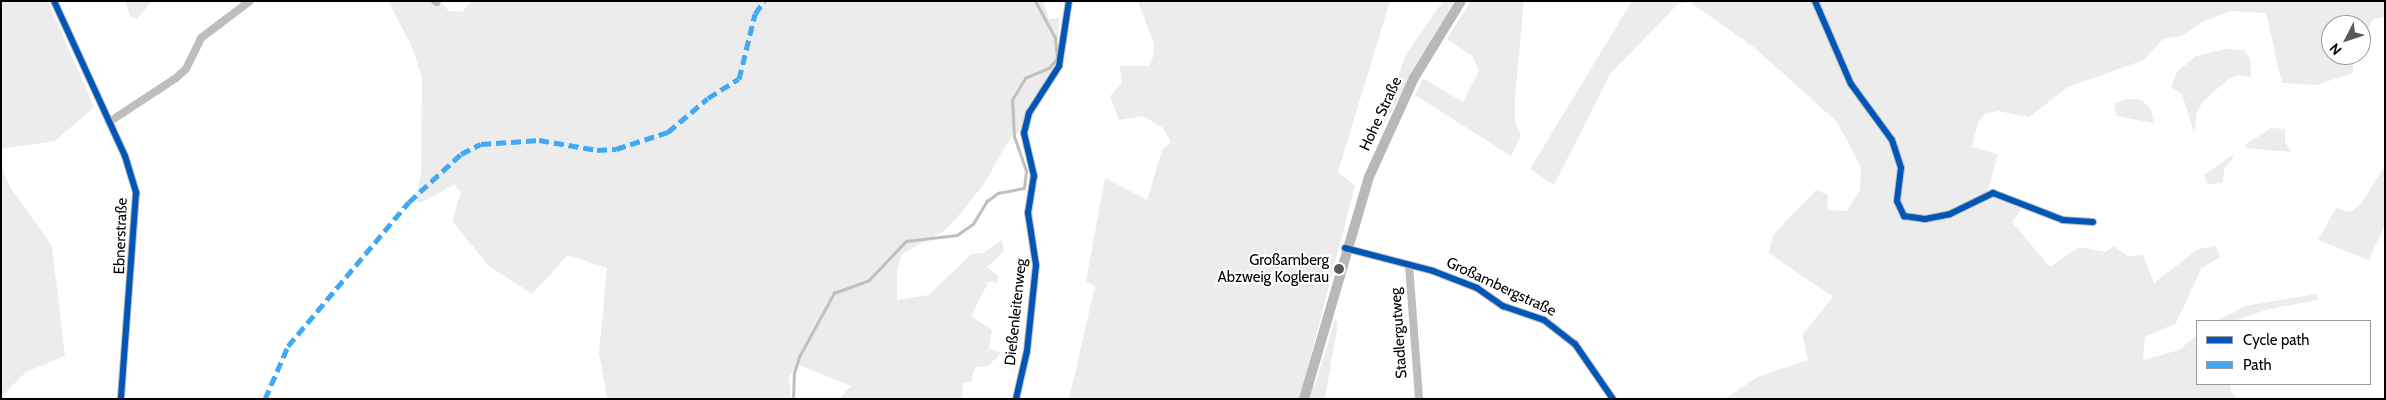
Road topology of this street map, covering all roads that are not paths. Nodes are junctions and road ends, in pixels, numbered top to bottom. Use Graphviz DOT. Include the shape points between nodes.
graph roads {
  1 [pos="54,1"];
  2 [pos="250,1"];
  3 [pos="1069,1"];
  4 [pos="1461,1"];
  5 [pos="1814,1"];
  6 [pos="109,122"];
  7 [pos="2092,222"];
  8 [pos="1345,248"];
  9 [pos="1409,265"];
  10 [pos="121,399"];
  11 [pos="1016,399"];
  12 [pos="1304,399"];
  13 [pos="1419,399"];
  14 [pos="1614,399"];
  1 -- 6 [label="street, Ebnerstraße"];
  2 -- 6 [label="street" via="201,38 186,69 176,78"];
  3 -- 11 [label="street, Dießenleitenweg" via="1059,66 1029,113 1024,133 1034,176 1028,213 1036,265 1027,352"];
  4 -- 8 [label="main road, Hohe Straße" via="1403,99 1371,172"];
  5 -- 7 [label="street" via="1851,84 1892,140 1901,168 1897,200 1904,216 1925,219 1950,214 1993,193 2063,220"];
  6 -- 10 [label="street, Ebnerstraße" via="130,171 136,204"];
  8 -- 9 [label="street, Großambergstraße"];
  8 -- 12 [label="main road, Hohe Straße"];
  9 -- 13 [label="street, Stadlergutweg"];
  9 -- 14 [label="street, Großambergstraße" via="1465,283 1503,306 1552,325 1583,353"];
}
